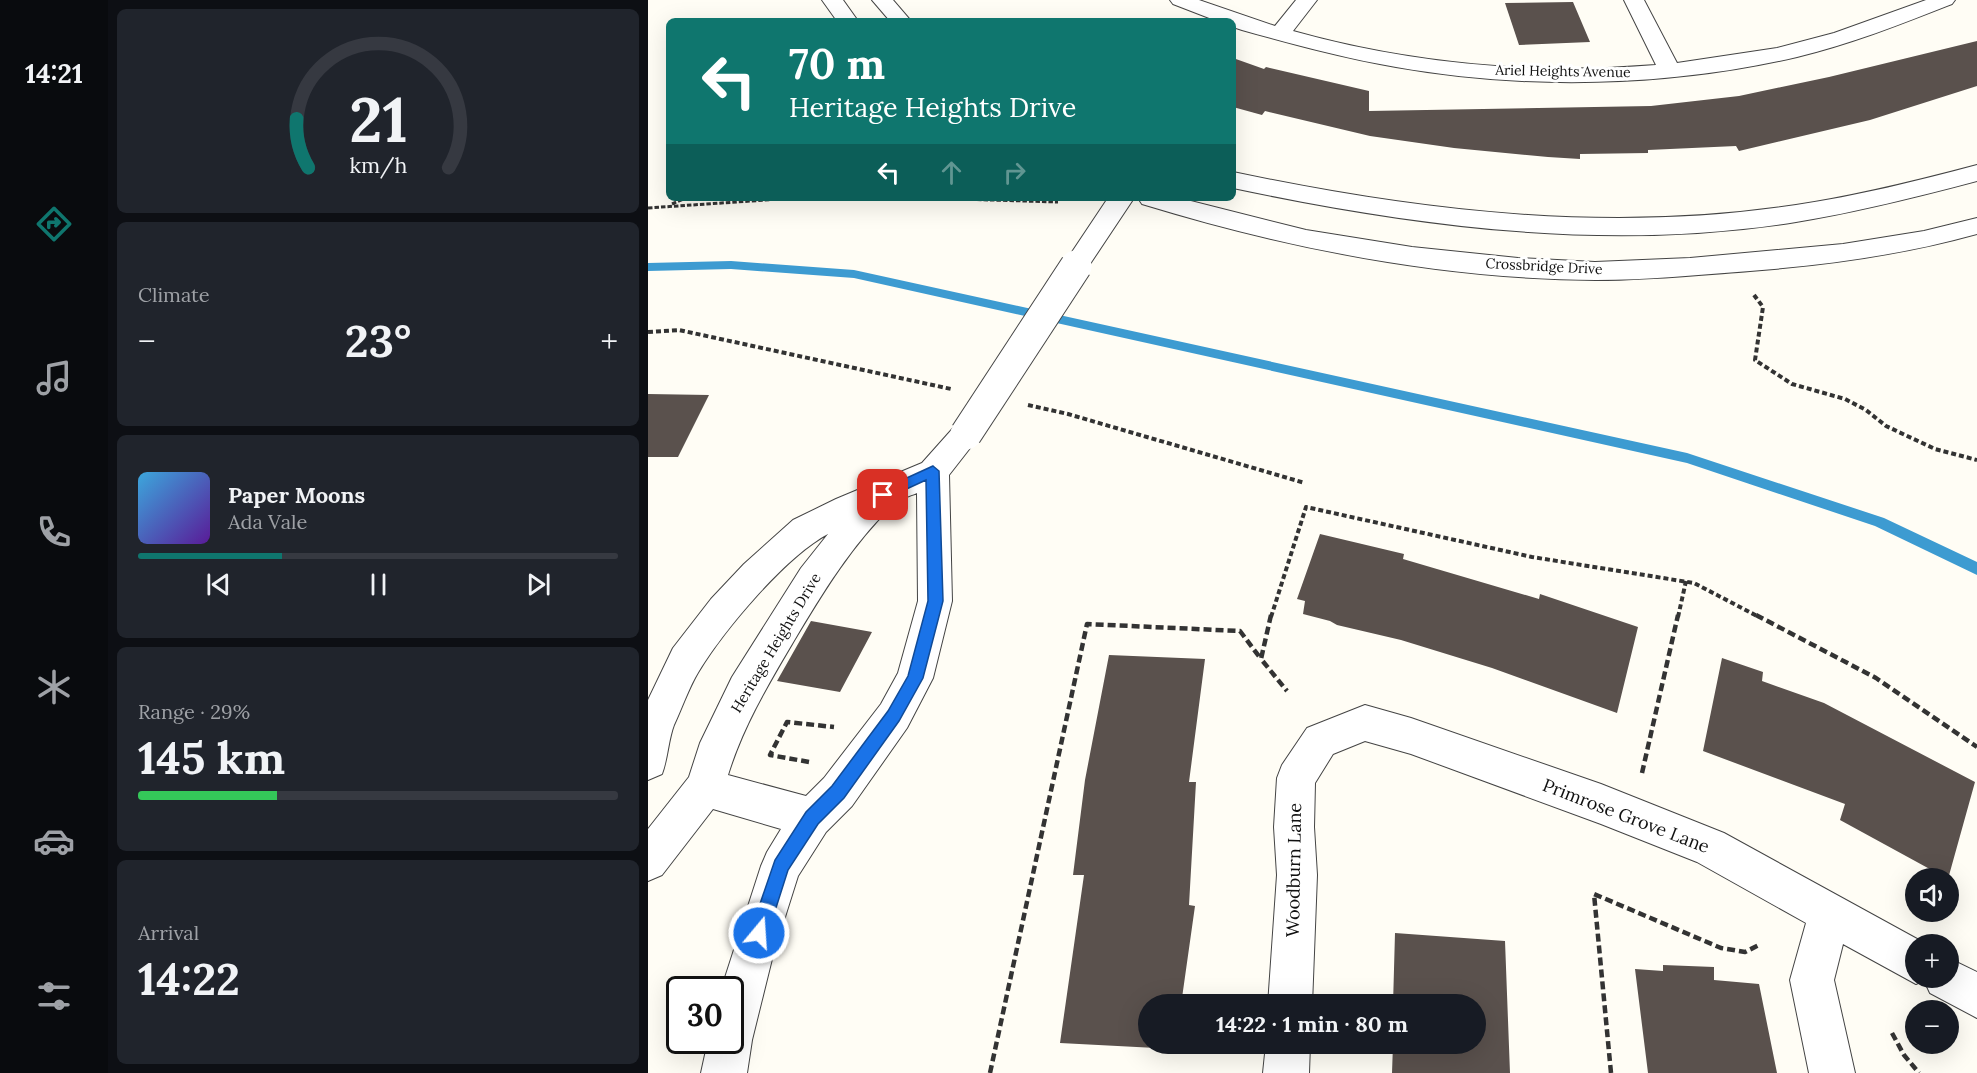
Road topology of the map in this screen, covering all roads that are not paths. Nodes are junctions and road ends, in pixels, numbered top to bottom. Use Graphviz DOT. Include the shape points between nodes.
graph roads {
  1 [pos="832,0"];
  2 [pos="882,0"];
  3 [pos="1180,0"];
  4 [pos="1307,0"];
  5 [pos="1634,0"];
  6 [pos="1945,0"];
  7 [pos="846,18"];
  8 [pos="898,18"];
  9 [pos="1225,18"];
  10 [pos="1236,21"];
  11 [pos="1279,35"];
  12 [pos="1669,69"];
  13 [pos="1977,173"];
  14 [pos="1236,181"];
  15 [pos="1119,201"];
  16 [pos="1161,201"];
  17 [pos="1977,226"];
  18 [pos="933,471"];
  19 [pos="883,495"];
  20 [pos="1320,741"];
  21 [pos="648,761"];
  22 [pos="705,788"];
  23 [pos="812,818"];
  24 [pos="648,861"];
  25 [pos="1829,914"];
  26 [pos="1905,956"];
  27 [pos="744,986"];
  28 [pos="1959,986"];
  29 [pos="1291,994"];
  30 [pos="1977,996"];
  31 [pos="728,1054"];
  32 [pos="1287,1054"];
  33 [pos="724,1073"];
  34 [pos="1286,1073"];
  35 [pos="1832,1073"];
  1 -- 7 [label="street"];
  2 -- 8 [label="street"];
  3 -- 9 [label="street, Ariel Heights Avenue"];
  4 -- 11 [label="street"];
  5 -- 12 [label="street"];
  6 -- 12 [label="street, Ariel Heights Avenue" via="1819,45 1733,63"];
  10 -- 11 [label="street, Ariel Heights Avenue"];
  11 -- 12 [label="street, Ariel Heights Avenue" via="1384,58 1484,70 1586,74"];
  13 -- 14 [label="street" via="1922,189 1830,207 1743,220 1623,226 1515,223 1415,214 1318,200"];
  15 -- 18 [label="street, Heritage Heights Drive, bridge" via="966,434"];
  16 -- 17 [label="street, Crossbridge Drive" via="1335,244 1451,260 1572,270 1812,258 1913,243"];
  18 -- 19 [label="street, Heritage Heights Drive"];
  18 -- 23 [label="street" via="935,601 915,678 894,716 855,770"];
  19 -- 21 [label="street, Heritage Heights Drive" via="805,530 723,610 686,660 654,728"];
  19 -- 22 [label="street, Heritage Heights Drive" via="813,578 745,689 719,744"];
  20 -- 25 [label="street, Primrose Grove Lane" via="1365,723 1411,736 1710,847"];
  20 -- 29 [label="street, Woodburn Lane" via="1296,778 1297,875"];
  22 -- 23 [label="street"];
  22 -- 24 [label="street, Heritage Heights Drive"];
  23 -- 27 [label="street" via="781,866"];
  25 -- 26 [label="street, Primrose Grove Lane"];
  25 -- 35 [label="street" via="1812,980"];
  28 -- 30 [label="street"];
  31 -- 33 [label="street"];
  32 -- 34 [label="street"];
}
